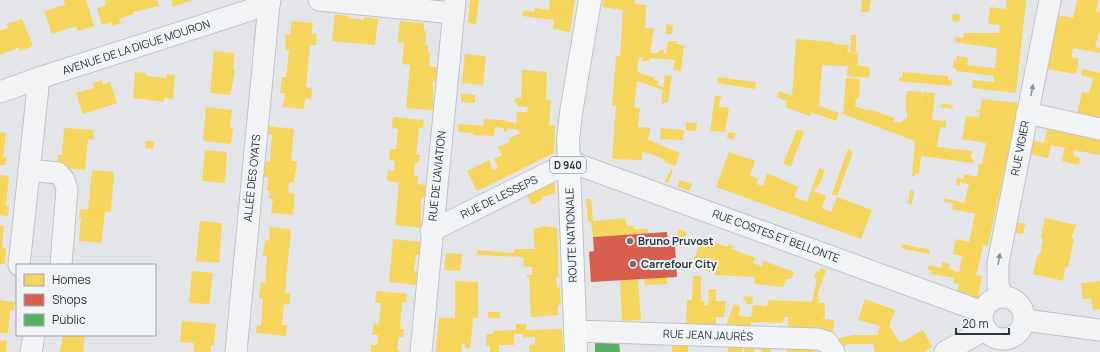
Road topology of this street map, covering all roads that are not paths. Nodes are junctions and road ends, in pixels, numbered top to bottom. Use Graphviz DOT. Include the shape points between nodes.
graph roads {
  1 [pos="319,0"];
  2 [pos="590,0"];
  3 [pos="1050,0"];
  4 [pos="269,2"];
  5 [pos="454,7"];
  6 [pos="39,78"];
  7 [pos="0,92"];
  8 [pos="1027,113"];
  9 [pos="1100,129"];
  10 [pos="568,164"];
  11 [pos="29,170"];
  12 [pos="431,231"];
  13 [pos="19,264"];
  14 [pos="61,264"];
  15 [pos="1003,296"];
  16 [pos="1025,320"];
  17 [pos="1100,330"];
  18 [pos="994,333"];
  19 [pos="34,336"];
  20 [pos="576,341"];
  21 [pos="32,352"];
  22 [pos="236,352"];
  23 [pos="421,352"];
  24 [pos="834,352"];
  25 [pos="945,352"];
  1 -- 5 [label="street"];
  2 -- 10 [label="main road, ROUTE NATIONALE / D 940" via="571,113"];
  8 -- 3 [label="street, RUE VIGIER, one-way"];
  4 -- 6 [label="street, AVENUE DE LA DIGUE MOURON"];
  4 -- 22 [label="street, ALLÉE DES OYATS"];
  5 -- 12 [label="street, RUE DE L'AVIATION"];
  6 -- 7 [label="street, AVENUE DE LA DIGUE MOURON"];
  6 -- 11 [label="street"];
  8 -- 9 [label="street"];
  15 -- 8 [label="street, RUE VIGIER, one-way" via="998,285 998,262"];
  10 -- 12 [label="street, RUE DE LESSEPS"];
  10 -- 18 [label="street, RUE COSTES ET BELLONTE" via="586,166"];
  10 -- 20 [label="main road, ROUTE NATIONALE / D 940"];
  11 -- 13 [label="street"];
  11 -- 14 [label="street" via="58,173 64,180 67,189"];
  12 -- 23 [label="street, RUE DE L'AVIATION"];
  15 -- 16 [label="street" via="1019,303 1024,311"];
  15 -- 18 [label="street" via="989,302"];
  16 -- 17 [label="street"];
  16 -- 18 [label="street" via="1017,334"];
  18 -- 25 [label="street"];
  19 -- 21 [label="street"];
  20 -- 24 [label="street, RUE JEAN JAURÈS" via="818,339 827,342"];
}
